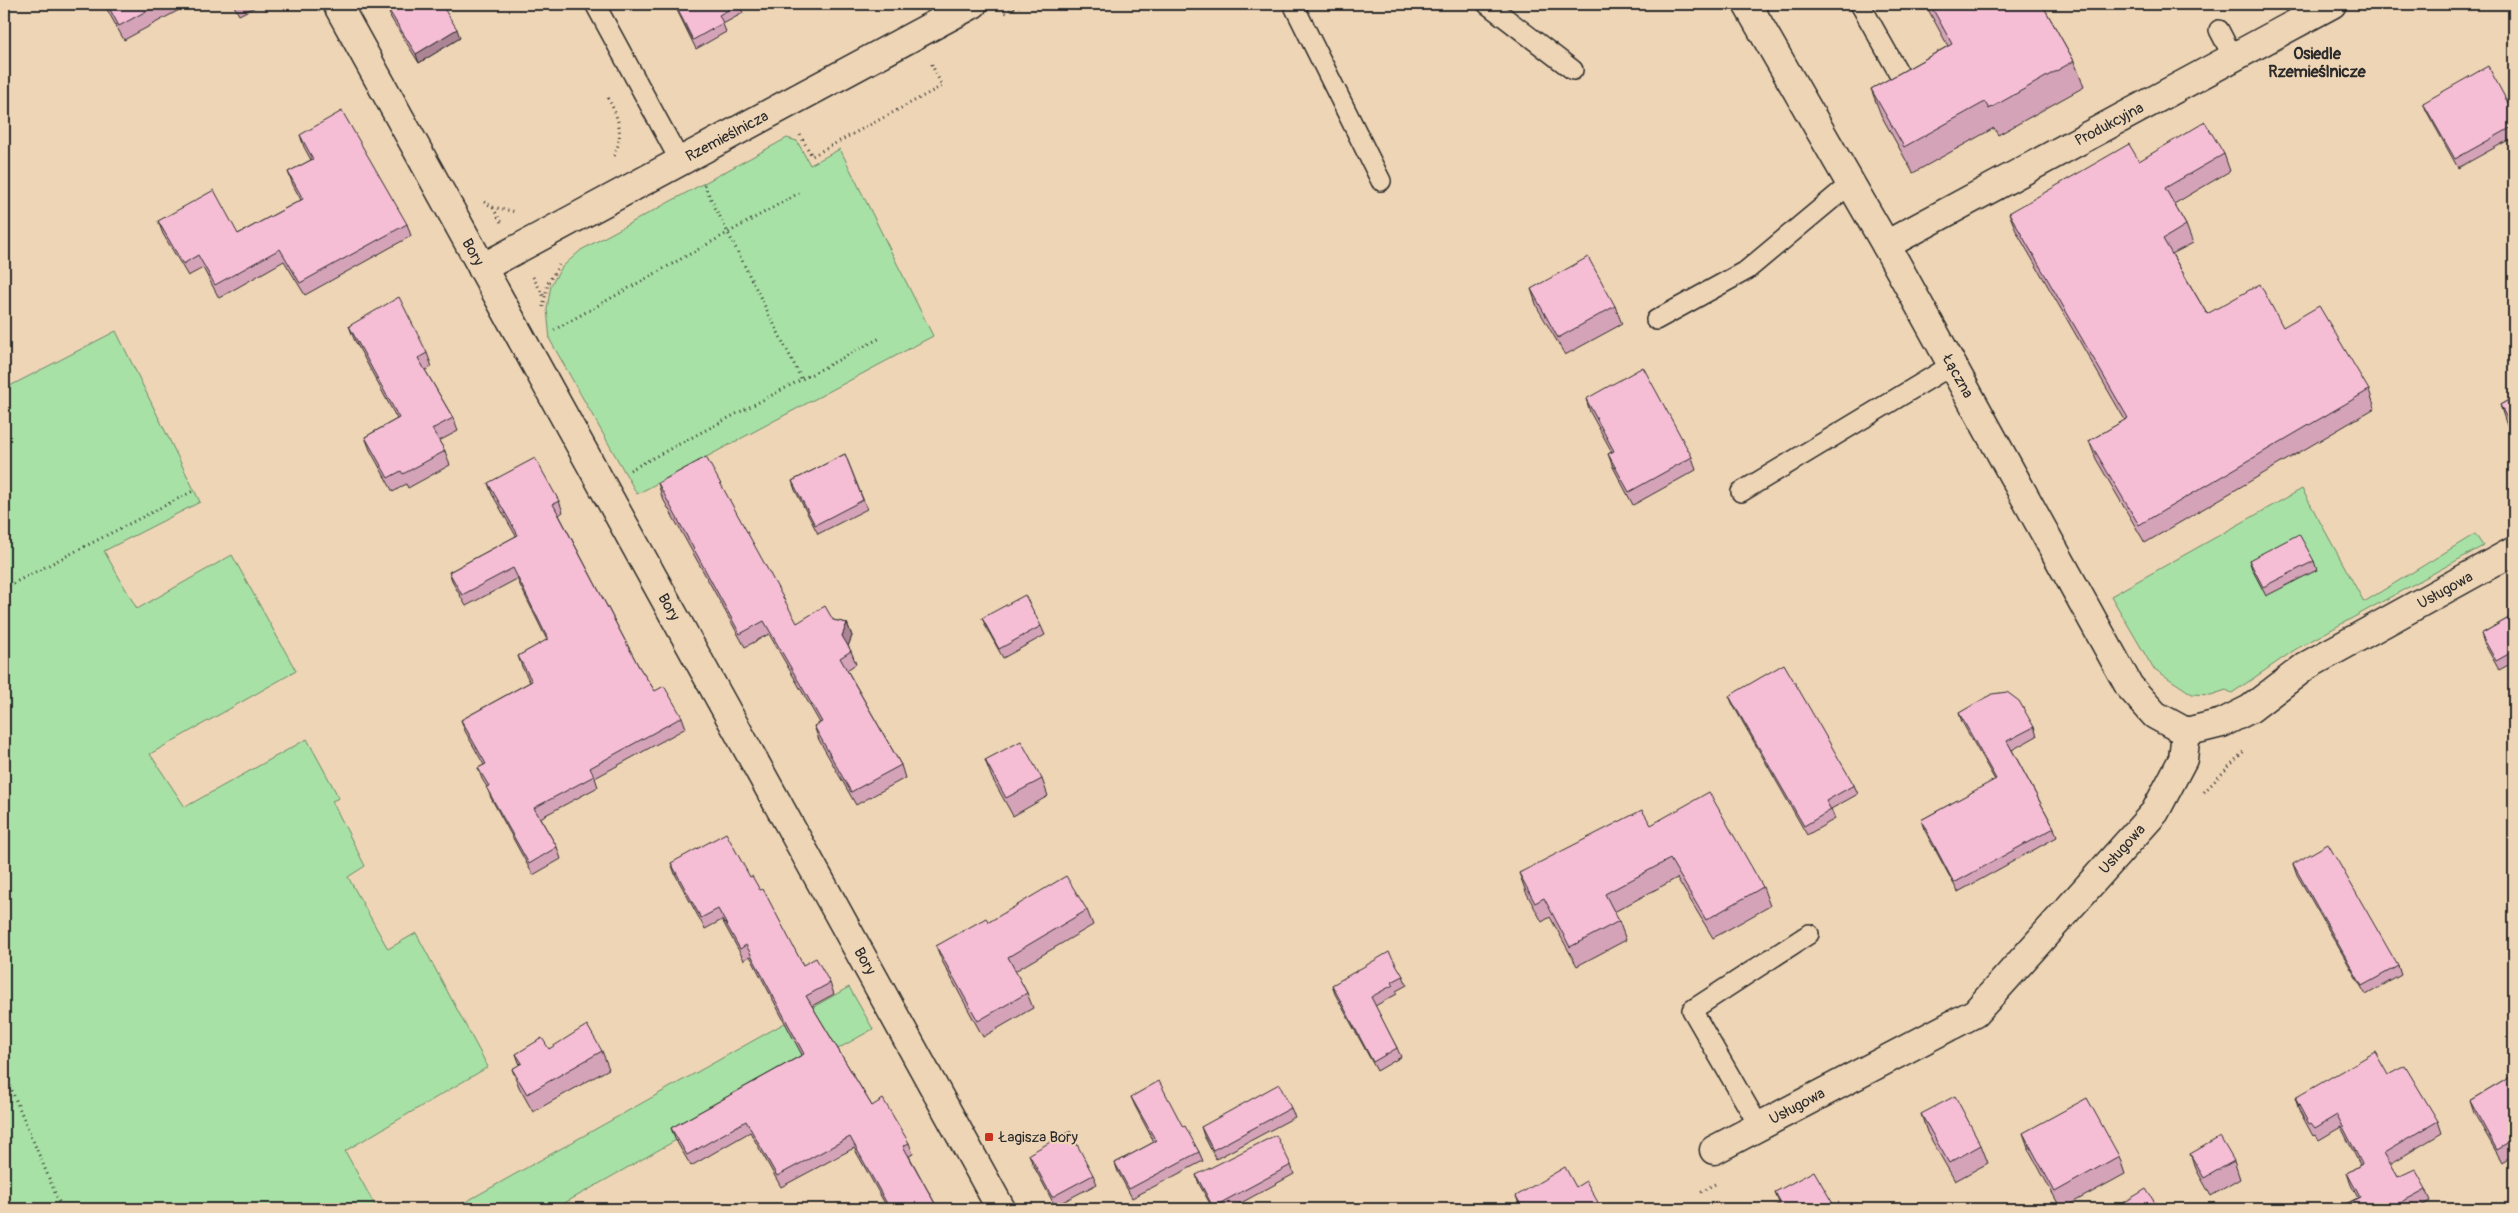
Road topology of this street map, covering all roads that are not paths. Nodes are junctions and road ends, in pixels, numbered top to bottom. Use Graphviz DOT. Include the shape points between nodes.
graph roads {
  1 [pos="337,4"];
  2 [pos="595,4"];
  3 [pos="973,4"];
  4 [pos="1293,4"];
  5 [pos="1487,4"];
  6 [pos="1747,4"];
  7 [pos="1860,4"];
  8 [pos="2345,8"];
  9 [pos="2219,30"];
  10 [pos="2233,57"];
  11 [pos="1573,70"];
  12 [pos="1900,77"];
  13 [pos="680,161"];
  14 [pos="1381,181"];
  15 [pos="1850,184"];
  16 [pos="1886,245"];
  17 [pos="482,268"];
  18 [pos="1656,320"];
  19 [pos="1952,365"];
  20 [pos="1741,492"];
  21 [pos="2514,551"];
  22 [pos="2186,732"];
  23 [pos="1809,934"];
  24 [pos="1760,1126"];
  25 [pos="1714,1150"];
  26 [pos="1001,1209"];
  1 -- 17 [label="street, Bory"];
  2 -- 13 [label="lane"];
  3 -- 13 [label="street, Rzemieślnicza"];
  4 -- 14 [label="lane"];
  5 -- 11 [label="lane"];
  6 -- 15 [label="street, Łączna"];
  7 -- 12 [label="lane"];
  8 -- 10 [label="street, Produkcyjna"];
  9 -- 10 [label="lane"];
  10 -- 16 [label="street, Produkcyjna"];
  13 -- 17 [label="street, Rzemieślnicza"];
  15 -- 16 [label="street, Łączna"];
  15 -- 18 [label="lane" via="1746,270"];
  16 -- 19 [label="street, Łączna"];
  17 -- 26 [label="street, Bory"];
  19 -- 20 [label="lane"];
  19 -- 22 [label="street, Łączna" via="2129,686 2155,715"];
  21 -- 22 [label="street, Usługowa" via="2306,666 2250,709 2222,723"];
  22 -- 24 [label="street, Usługowa" via="2183,759 2155,812 1975,1013"];
  23 -- 24 [label="lane" via="1692,1010"];
  24 -- 25 [label="street, Usługowa"];
}
